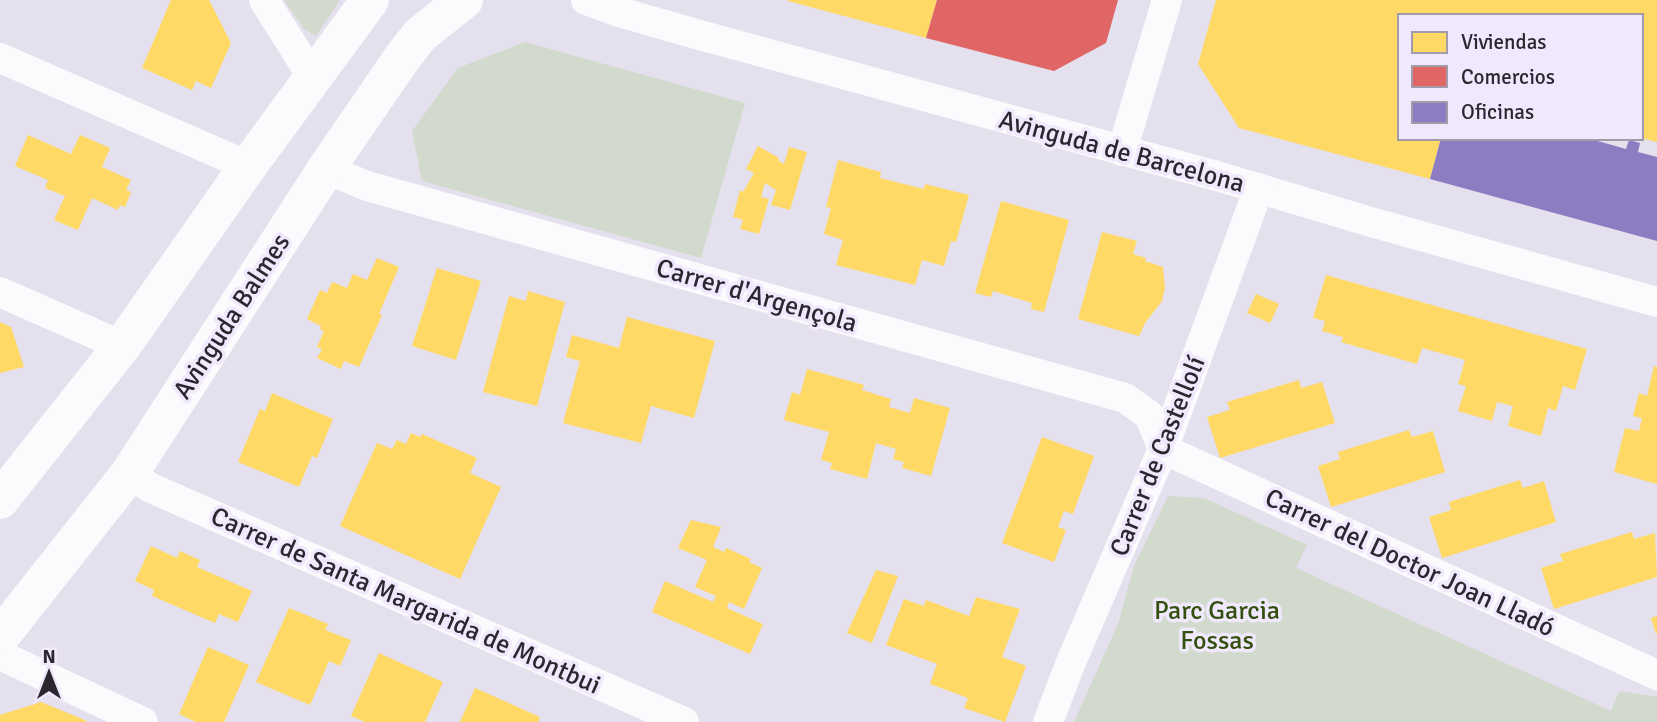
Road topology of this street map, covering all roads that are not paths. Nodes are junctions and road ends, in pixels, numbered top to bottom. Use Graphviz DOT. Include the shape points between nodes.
graph roads {
  1 [pos="264,0"];
  2 [pos="370,0"];
  3 [pos="464,0"];
  4 [pos="586,0"];
  5 [pos="1167,0"];
  6 [pos="0,58"];
  7 [pos="313,78"];
  8 [pos="1122,151"];
  9 [pos="248,166"];
  10 [pos="326,169"];
  11 [pos="1259,188"];
  12 [pos="0,292"];
  13 [pos="1657,302"];
  14 [pos="122,346"];
  15 [pos="1163,449"];
  16 [pos="129,474"];
  17 [pos="0,500"];
  18 [pos="0,637"];
  19 [pos="0,655"];
  20 [pos="1657,675"];
  21 [pos="143,722"];
  22 [pos="684,722"];
  23 [pos="1048,722"];
  1 -- 7 [label="street"];
  2 -- 7 [label="street"];
  3 -- 10 [label="street, Avinguda Balmes" via="420,35"];
  4 -- 8 [label="street, Avinguda de Barcelona"];
  5 -- 8 [label="street"];
  6 -- 9 [label="street"];
  7 -- 9 [label="street"];
  8 -- 11 [label="street, Avinguda de Barcelona"];
  9 -- 14 [label="street"];
  10 -- 15 [label="street, Carrer d'Argençola" via="366,186 1125,398 1149,415"];
  10 -- 16 [label="street, Avinguda Balmes"];
  11 -- 13 [label="street, Avinguda de Barcelona"];
  11 -- 15 [label="street, Carrer de Castellolí"];
  12 -- 14 [label="street"];
  14 -- 17 [label="street"];
  15 -- 20 [label="street, Carrer del Doctor Joan Lladó"];
  15 -- 23 [label="street, Carrer de Castellolí"];
  16 -- 18 [label="street, Avinguda Balmes"];
  16 -- 22 [label="street, Carrer de Santa Margarida de Montbui" via="151,488"];
  19 -- 21 [label="street"];
}
